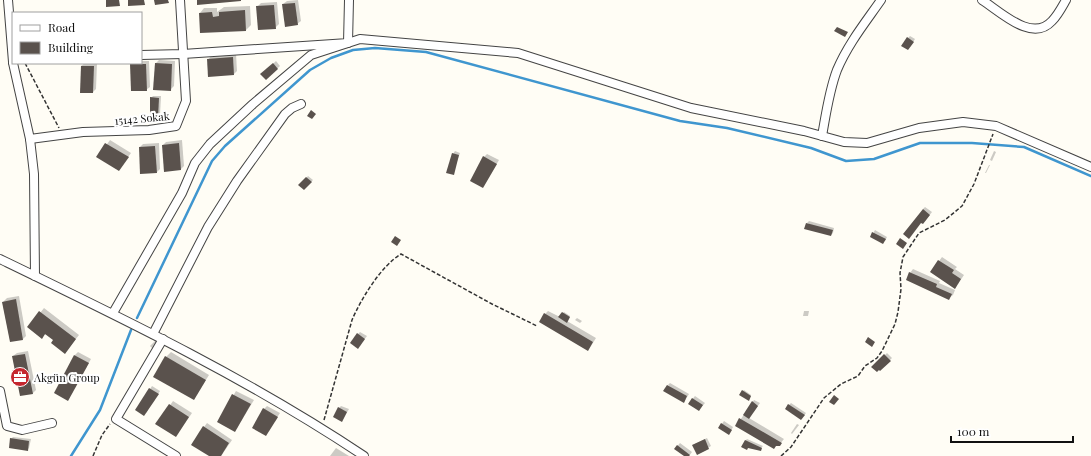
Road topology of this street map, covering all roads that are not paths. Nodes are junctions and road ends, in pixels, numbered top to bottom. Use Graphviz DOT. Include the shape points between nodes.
graph roads {
  1 [pos="8,0"];
  2 [pos="180,0"];
  3 [pos="349,0"];
  4 [pos="881,0"];
  5 [pos="982,0"];
  6 [pos="1066,0"];
  7 [pos="348,43"];
  8 [pos="12,49"];
  9 [pos="183,54"];
  10 [pos="142,55"];
  11 [pos="14,64"];
  12 [pos="301,104"];
  13 [pos="822,136"];
  14 [pos="30,139"];
  15 [pos="1091,167"];
  16 [pos="0,259"];
  17 [pos="35,276"];
  18 [pos="114,313"];
  19 [pos="153,334"];
  20 [pos="163,339"];
  21 [pos="0,391"];
  22 [pos="52,423"];
  23 [pos="176,456"];
  24 [pos="364,456"];
  1 -- 8 [label="street"];
  2 -- 9 [label="street, 15142 Sokak"];
  3 -- 7 [label="street"];
  4 -- 13 [label="street" via="853,40 839,66 829,94"];
  5 -- 6 [label="street" via="1029,29 1040,29 1052,21"];
  7 -- 9 [label="street"];
  7 -- 13 [label="street" via="360,39 518,53 691,108"];
  7 -- 18 [label="street" via="311,55 210,144 195,163 182,193"];
  9 -- 10 [label="street"];
  9 -- 14 [label="street, 15142 Sokak" via="186,101 176,126 149,130 83,132"];
  11 -- 14 [label="street"];
  12 -- 19 [label="street" via="285,114 223,204 195,250"];
  13 -- 15 [label="street" via="844,142 867,143 896,133 963,122 996,126"];
  14 -- 17 [label="street" via="34,174"];
  16 -- 17 [label="street"];
  17 -- 18 [label="street"];
  18 -- 19 [label="street"];
  19 -- 20 [label="street"];
  20 -- 23 [label="street" via="116,419"];
  20 -- 24 [label="street" via="322,427"];
  21 -- 22 [label="street" via="7,426 22,430"];
}
